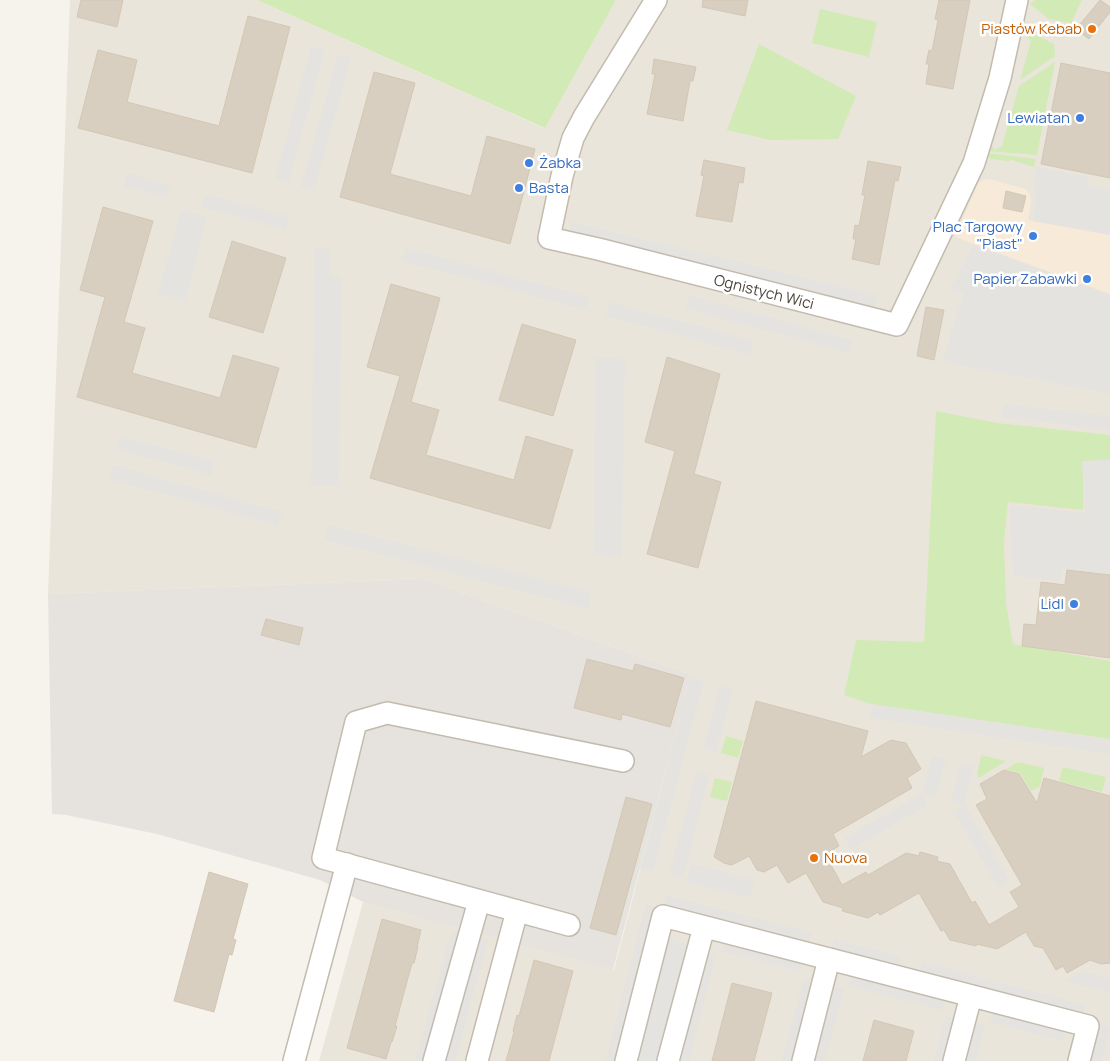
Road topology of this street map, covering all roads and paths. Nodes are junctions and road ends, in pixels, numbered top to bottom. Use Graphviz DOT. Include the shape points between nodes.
graph roads {
  1 [pos="656,0"];
  2 [pos="1017,0"];
  3 [pos="624,761"];
  4 [pos="347,864"];
  5 [pos="479,901"];
  6 [pos="517,911"];
  7 [pos="569,925"];
  8 [pos="704,927"];
  9 [pos="829,959"];
  10 [pos="971,996"];
  11 [pos="294,1061"];
  12 [pos="434,1061"];
  13 [pos="478,1061"];
  14 [pos="626,1061"];
  15 [pos="668,1061"];
  16 [pos="803,1061"];
  17 [pos="954,1061"];
  18 [pos="1079,1061"];
  1 -- 2 [label="street, Ognistych Wici" via="573,138 549,238 896,325 974,163 1000,78"];
  3 -- 4 [label="street" via="387,714 356,722 323,858"];
  4 -- 5 [label="street"];
  4 -- 11 [label="street"];
  5 -- 6 [label="street"];
  5 -- 12 [label="street"];
  6 -- 7 [label="street"];
  6 -- 13 [label="street"];
  8 -- 9 [label="street"];
  8 -- 14 [label="street" via="664,916"];
  8 -- 15 [label="street"];
  9 -- 10 [label="street"];
  9 -- 16 [label="street"];
  10 -- 17 [label="street"];
  10 -- 18 [label="street" via="1088,1026"];
}
